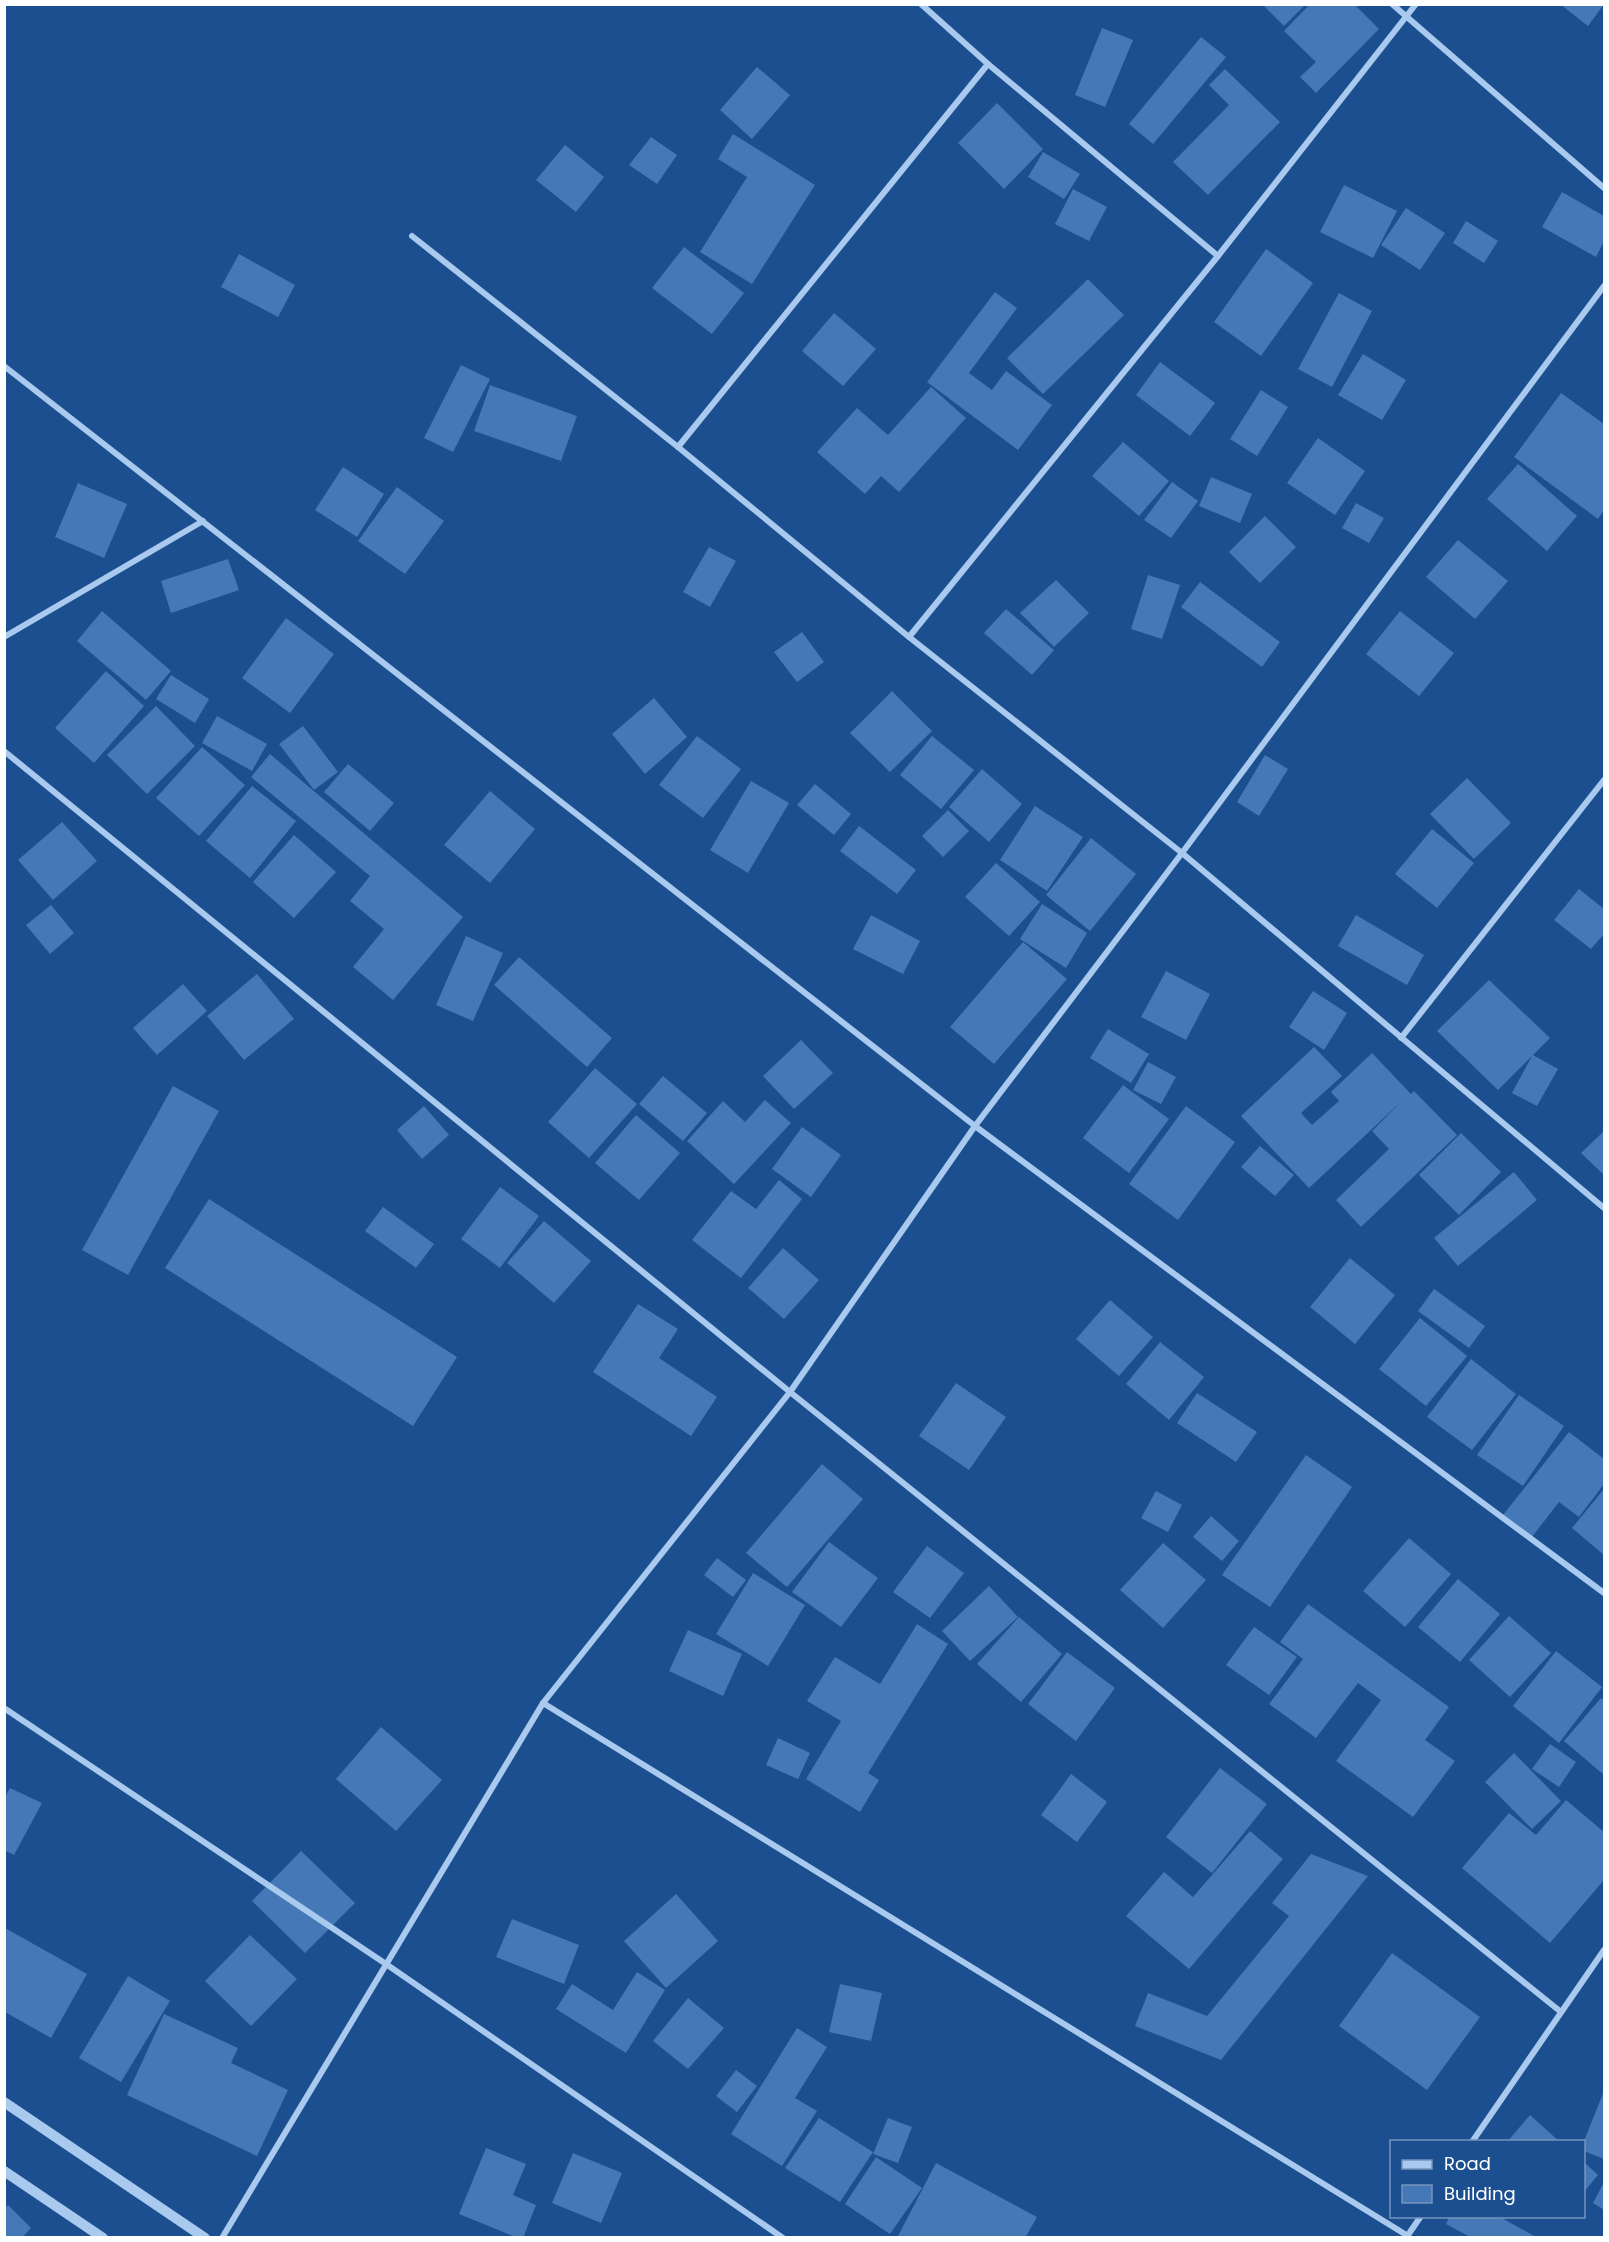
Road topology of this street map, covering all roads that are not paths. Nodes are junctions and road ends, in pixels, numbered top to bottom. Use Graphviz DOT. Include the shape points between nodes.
graph roads {
  1 [pos="921,4"];
  2 [pos="1392,4"];
  3 [pos="1416,4"];
  4 [pos="1406,16"];
  5 [pos="988,64"];
  6 [pos="1605,188"];
  7 [pos="412,236"];
  8 [pos="1218,256"];
  9 [pos="1605,286"];
  10 [pos="4,366"];
  11 [pos="678,447"];
  12 [pos="203,521"];
  13 [pos="4,637"];
  14 [pos="909,637"];
  15 [pos="4,751"];
  16 [pos="1605,780"];
  17 [pos="1182,853"];
  18 [pos="1401,1038"];
  19 [pos="975,1126"];
  20 [pos="1605,1208"];
  21 [pos="790,1392"];
  22 [pos="1605,1593"];
  23 [pos="543,1703"];
  24 [pos="4,1708"];
  25 [pos="1605,1950"];
  26 [pos="386,1964"];
  27 [pos="1561,2012"];
  28 [pos="4,2102"];
  29 [pos="1473,2140"];
  30 [pos="4,2171"];
  31 [pos="1420,2218"];
  32 [pos="1407,2237"];
  33 [pos="103,2238"];
  34 [pos="205,2238"];
  35 [pos="222,2238"];
  36 [pos="783,2238"];
  1 -- 5 [label="street"];
  2 -- 4 [label="street"];
  3 -- 4 [label="street"];
  4 -- 6 [label="street"];
  4 -- 8 [label="street"];
  5 -- 8 [label="street"];
  5 -- 11 [label="street"];
  7 -- 11 [label="street"];
  8 -- 14 [label="street"];
  9 -- 17 [label="street"];
  10 -- 12 [label="street"];
  11 -- 14 [label="street"];
  12 -- 13 [label="street"];
  12 -- 19 [label="street"];
  14 -- 17 [label="street"];
  15 -- 21 [label="street"];
  16 -- 18 [label="street"];
  17 -- 18 [label="street"];
  17 -- 19 [label="street"];
  18 -- 20 [label="street"];
  19 -- 21 [label="street"];
  19 -- 22 [label="street"];
  21 -- 23 [label="street"];
  21 -- 27 [label="street"];
  23 -- 26 [label="street"];
  23 -- 32 [label="street"];
  24 -- 26 [label="street"];
  25 -- 27 [label="street"];
  26 -- 35 [label="street"];
  26 -- 36 [label="street"];
  27 -- 29 [label="street"];
  28 -- 34 [label="street"];
  30 -- 33 [label="street"];
  31 -- 32 [label="street"];
}
